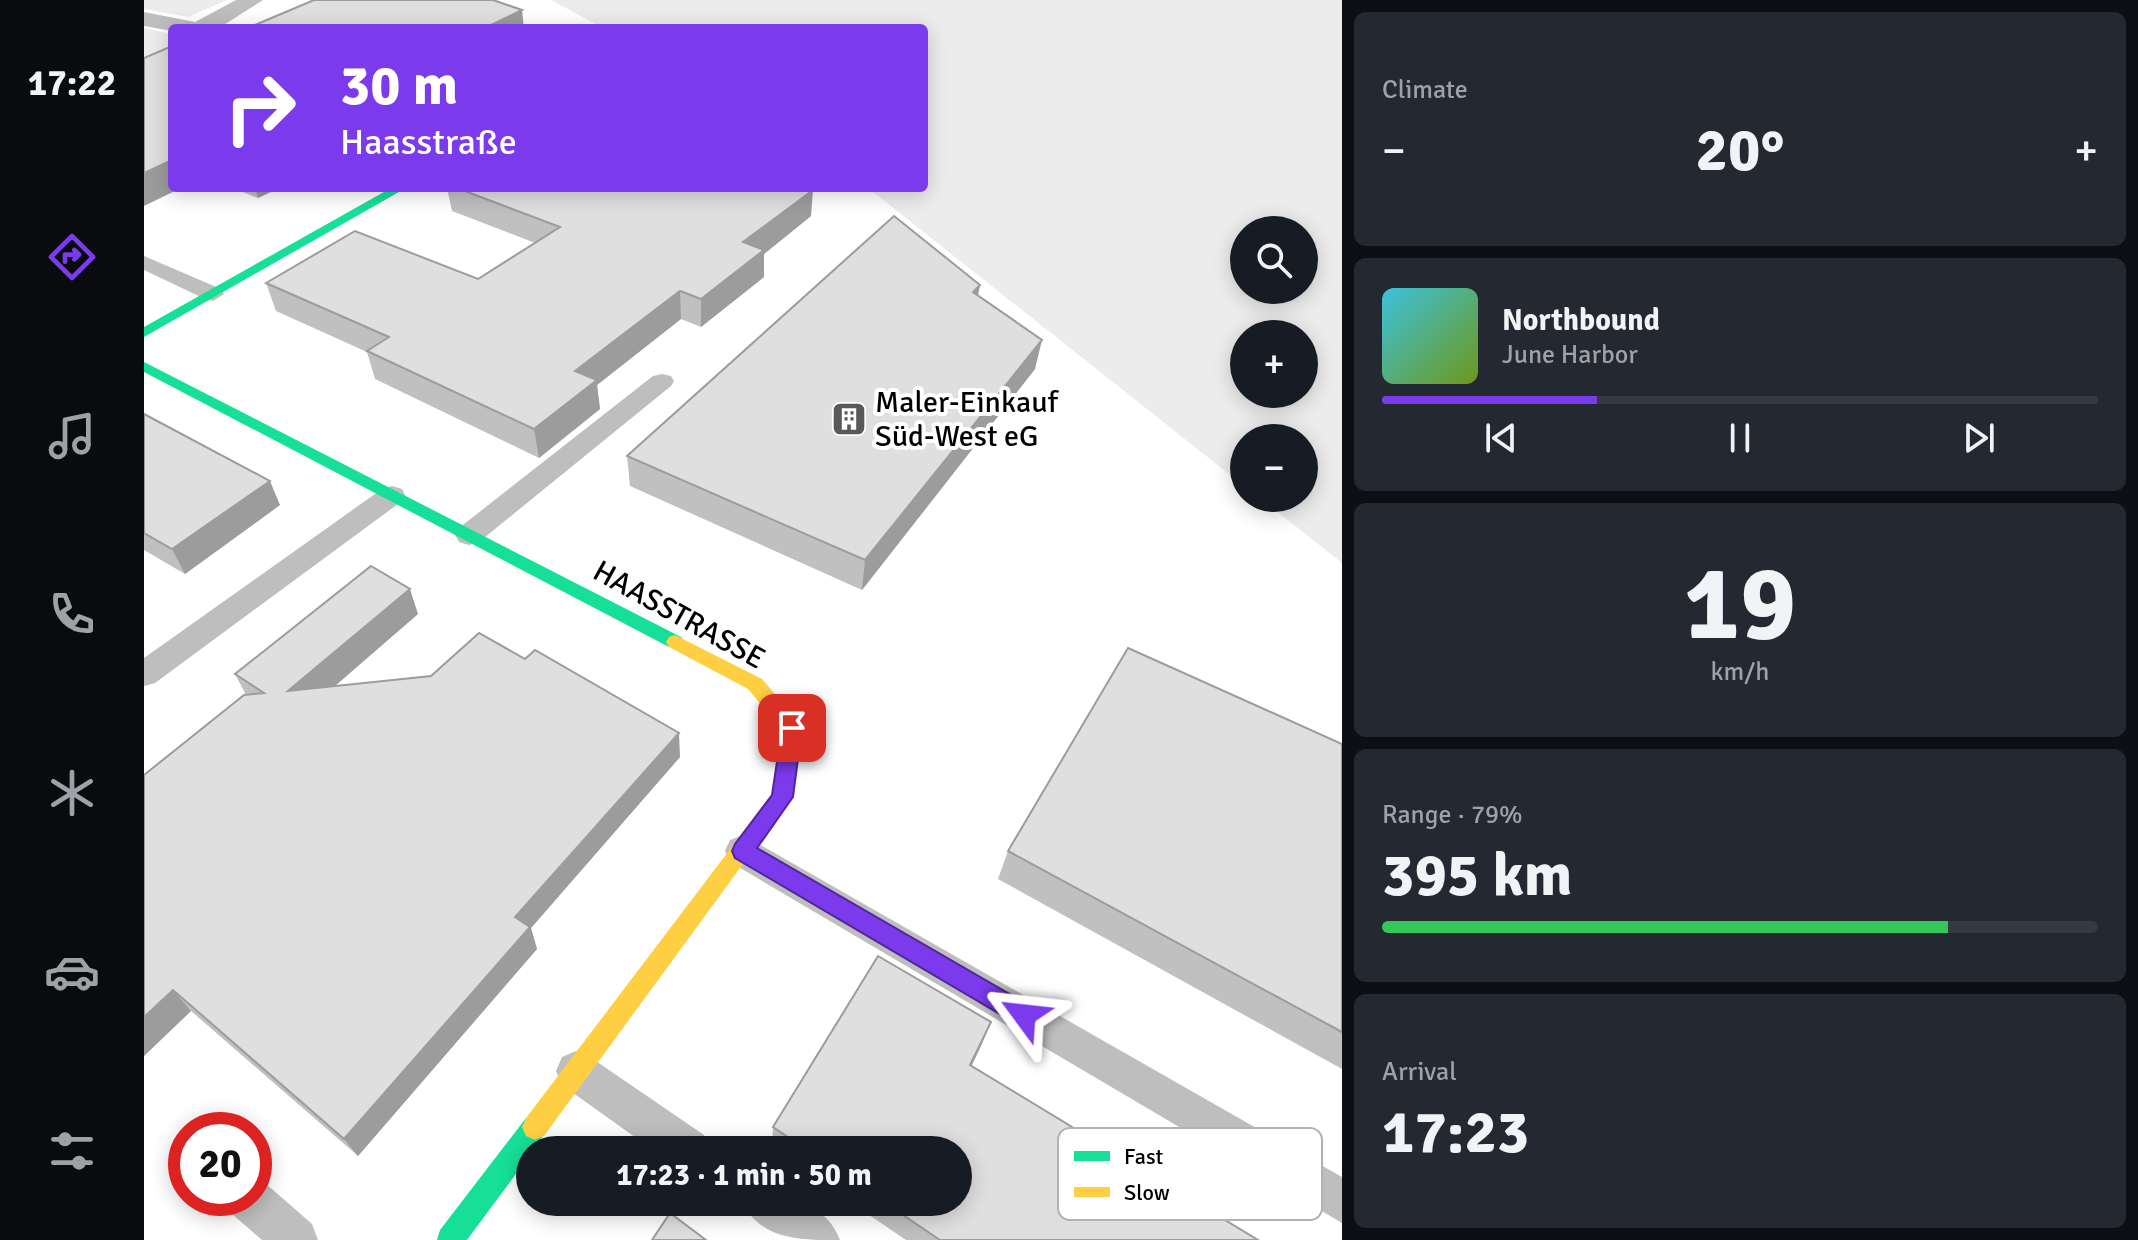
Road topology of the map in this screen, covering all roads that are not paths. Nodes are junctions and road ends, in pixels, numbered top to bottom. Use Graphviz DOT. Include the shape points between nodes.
graph roads {
  1 [pos="252,0"];
  2 [pos="144,19"];
  3 [pos="170,24"];
  4 [pos="209,24"];
  5 [pos="393,192"];
  6 [pos="144,262"];
  7 [pos="213,294"];
  8 [pos="144,333"];
  9 [pos="144,366"];
  10 [pos="662,381"];
  11 [pos="392,495"];
  12 [pos="469,535"];
  13 [pos="144,674"];
  14 [pos="743,851"];
  15 [pos="576,1071"];
  16 [pos="1217,1128"];
  17 [pos="669,1136"];
  18 [pos="1322,1189"];
  19 [pos="1342,1201"];
  20 [pos="269,1216"];
  21 [pos="784,1216"];
  22 [pos="296,1240"];
  23 [pos="450,1240"];
  24 [pos="818,1240"];
  1 -- 4 [label="street"];
  2 -- 3 [label="street"];
  5 -- 7 [label="street"];
  6 -- 7 [label="lane"];
  7 -- 8 [label="street"];
  9 -- 11 [label="street, HAASSTRASSE"];
  10 -- 12 [label="lane"];
  11 -- 12 [label="street, HAASSTRASSE"];
  11 -- 13 [label="lane"];
  12 -- 14 [label="street, HAASSTRASSE" via="755,684 792,728 782,797"];
  14 -- 15 [label="street, HAASSTRASSE"];
  14 -- 16 [label="lane"];
  15 -- 17 [label="lane"];
  15 -- 23 [label="street, HAASSTRASSE"];
  18 -- 19 [label="lane"];
  20 -- 22 [label="lane"];
  21 -- 24 [label="lane"];
}
